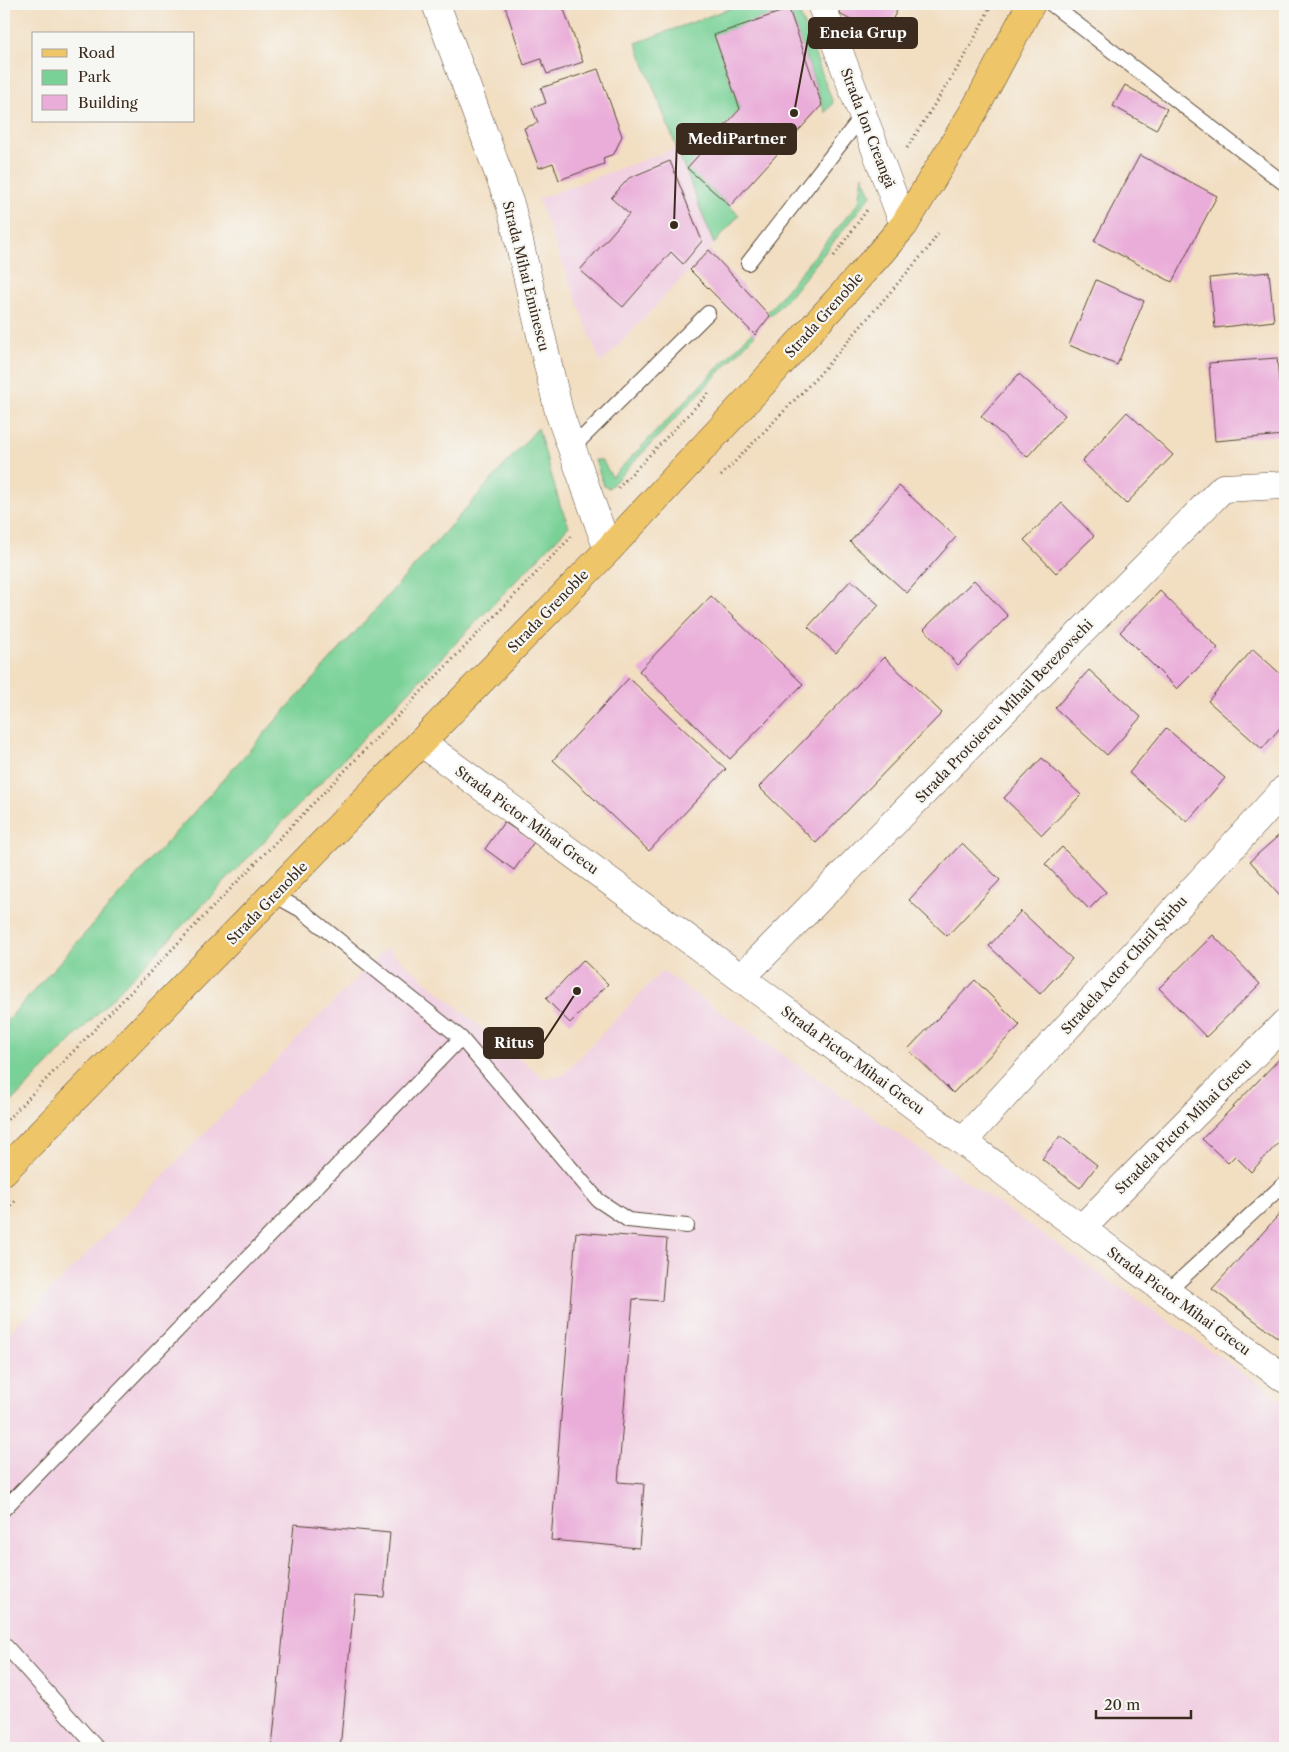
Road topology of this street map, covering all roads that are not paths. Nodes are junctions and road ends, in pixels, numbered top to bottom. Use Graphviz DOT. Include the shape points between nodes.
graph roads {
  1 [pos="436,4"];
  2 [pos="821,4"];
  3 [pos="1031,4"];
  4 [pos="1051,4"];
  5 [pos="863,115"];
  6 [pos="1285,184"];
  7 [pos="904,224"];
  8 [pos="748,262"];
  9 [pos="708,313"];
  10 [pos="572,448"];
  11 [pos="1285,485"];
  12 [pos="608,550"];
  13 [pos="421,742"];
  14 [pos="1285,789"];
  15 [pos="274,896"];
  16 [pos="741,978"];
  17 [pos="1285,1022"];
  18 [pos="461,1038"];
  19 [pos="963,1141"];
  20 [pos="4,1171"];
  21 [pos="1285,1184"];
  22 [pos="687,1226"];
  23 [pos="1081,1229"];
  24 [pos="1167,1292"];
  25 [pos="1285,1379"];
  26 [pos="4,1509"];
  27 [pos="4,1644"];
  28 [pos="97,1748"];
  1 -- 10 [label="street, Strada Mihai Eminescu" via="510,207 560,412"];
  2 -- 5 [label="street, Strada Ion Creangă"];
  3 -- 7 [label="main road, Strada Grenoble" via="976,109"];
  4 -- 6 [label="lane"];
  5 -- 7 [label="street, Strada Ion Creangă"];
  5 -- 8 [label="lane"];
  7 -- 12 [label="main road, Strada Grenoble"];
  9 -- 10 [label="lane"];
  10 -- 12 [label="street, Strada Mihai Eminescu"];
  11 -- 16 [label="street, Strada Protoiereu Mihail Berezovschi" via="1223,488"];
  12 -- 13 [label="main road, Strada Grenoble"];
  13 -- 15 [label="main road, Strada Grenoble"];
  13 -- 16 [label="street, Strada Pictor Mihai Grecu"];
  14 -- 19 [label="street, Stradela Actor Chiril Știrbu"];
  15 -- 18 [label="lane" via="301,910"];
  15 -- 20 [label="main road, Strada Grenoble"];
  16 -- 19 [label="street, Strada Pictor Mihai Grecu"];
  17 -- 23 [label="street, Stradela Pictor Mihai Grecu"];
  18 -- 22 [label="lane" via="598,1200 628,1220"];
  18 -- 26 [label="lane"];
  19 -- 23 [label="street, Strada Pictor Mihai Grecu"];
  21 -- 24 [label="lane"];
  23 -- 24 [label="street, Strada Pictor Mihai Grecu"];
  24 -- 25 [label="street, Strada Pictor Mihai Grecu"];
  27 -- 28 [label="lane"];
}
